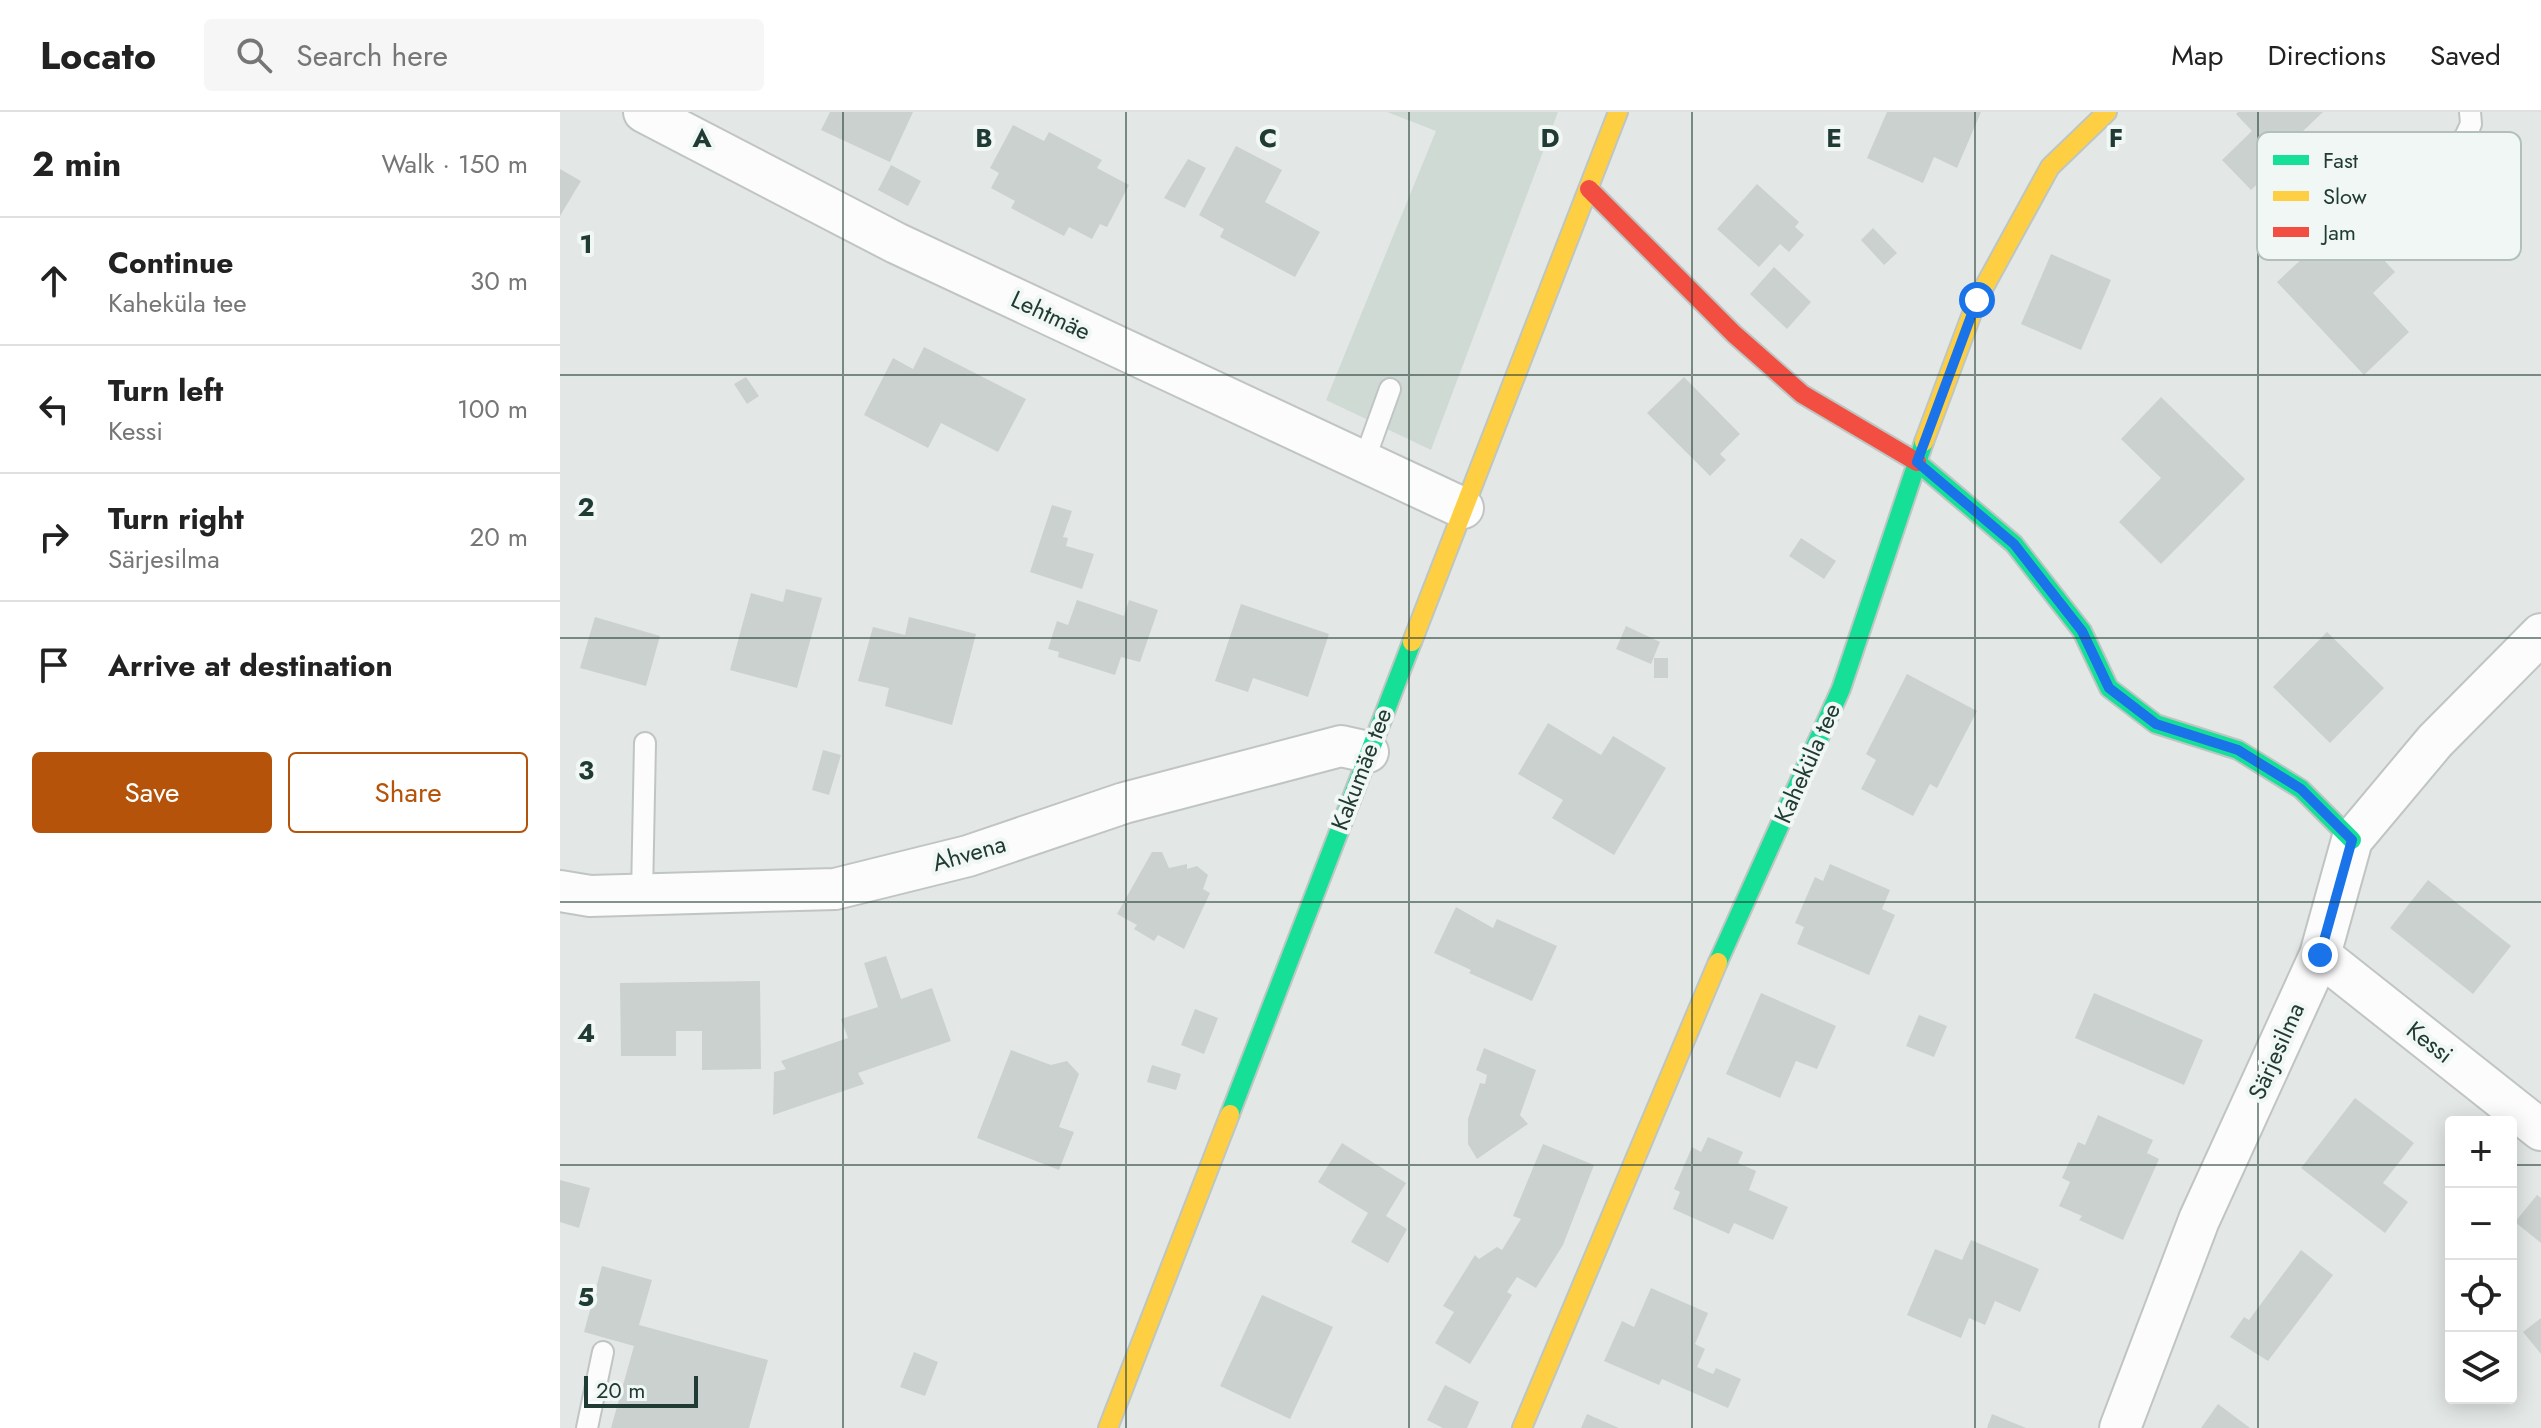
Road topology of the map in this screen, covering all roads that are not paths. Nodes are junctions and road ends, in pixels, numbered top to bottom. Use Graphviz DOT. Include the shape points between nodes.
graph roads {
  1 [pos="644,112"];
  2 [pos="1618,112"];
  3 [pos="2107,112"];
  4 [pos="2470,112"];
  5 [pos="2467,132"];
  6 [pos="1589,189"];
  7 [pos="1390,389"];
  8 [pos="1364,461"];
  9 [pos="1917,462"];
  10 [pos="1463,508"];
  11 [pos="2541,634"];
  12 [pos="645,743"];
  13 [pos="1368,752"];
  14 [pos="2352,840"];
  15 [pos="560,891"];
  16 [pos="642,895"];
  17 [pos="2320,955"];
  18 [pos="2541,1130"];
  19 [pos="603,1352"];
  20 [pos="587,1428"];
  21 [pos="1108,1428"];
  22 [pos="1522,1428"];
  23 [pos="2120,1428"];
  1 -- 8 [label="street, Lehtmäe" via="896,243"];
  2 -- 6 [label="street, Kakumäe tee"];
  3 -- 9 [label="street, Kaheküla tee" via="2050,167 1977,300"];
  4 -- 5 [label="lane"];
  6 -- 9 [label="street" via="1802,394"];
  6 -- 10 [label="street, Kakumäe tee"];
  7 -- 8 [label="lane"];
  8 -- 10 [label="street, Lehtmäe"];
  9 -- 14 [label="street" via="2014,544 2082,631 2109,688 2156,724 2238,750 2301,789"];
  9 -- 22 [label="street, Kaheküla tee" via="1841,689 1742,906"];
  10 -- 13 [label="street, Kakumäe tee"];
  11 -- 14 [label="street, Särjesilma" via="2435,741"];
  12 -- 16 [label="lane"];
  13 -- 16 [label="street, Ahvena" via="1341,746 1124,803 968,856 835,889"];
  13 -- 21 [label="street, Kakumäe tee"];
  14 -- 17 [label="street, Särjesilma"];
  15 -- 16 [label="street, Ahvena"];
  17 -- 18 [label="street, Kessi"];
  17 -- 23 [label="street, Särjesilma" via="2199,1220"];
  19 -- 20 [label="lane"];
}
